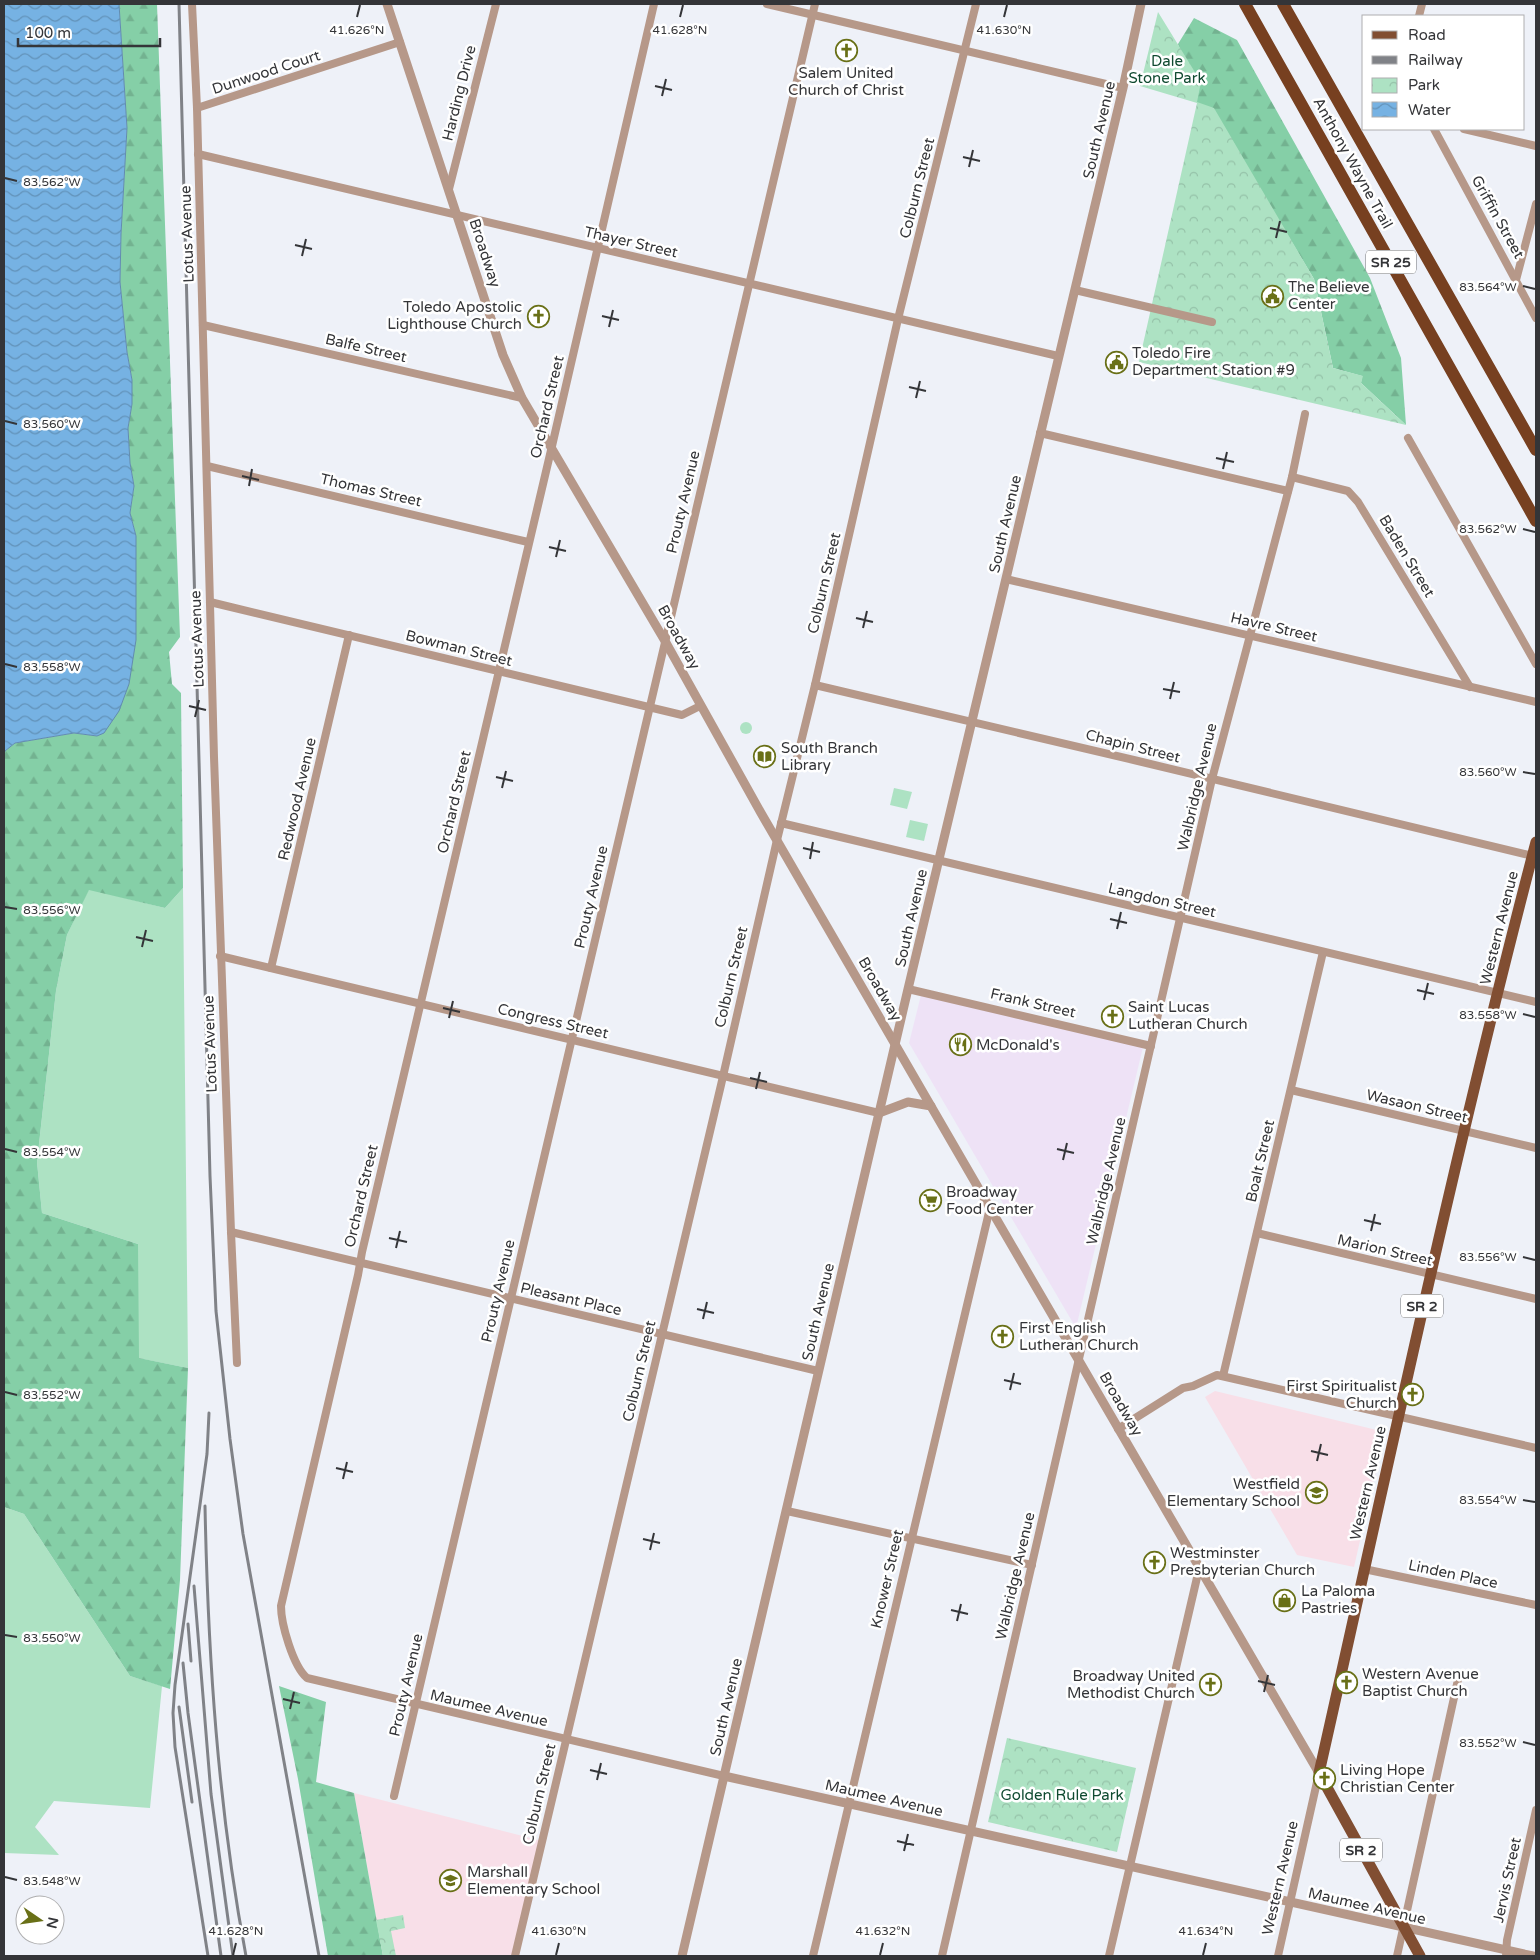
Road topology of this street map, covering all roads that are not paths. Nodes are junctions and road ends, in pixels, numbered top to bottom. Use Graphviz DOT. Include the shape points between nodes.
graph roads {
  1 [pos="192,4"];
  2 [pos="387,4"];
  3 [pos="496,4"];
  4 [pos="654,4"];
  5 [pos="767,4"];
  6 [pos="815,4"];
  7 [pos="976,4"];
  8 [pos="1141,4"];
  9 [pos="1245,4"];
  10 [pos="1283,4"];
  11 [pos="812,14"];
  12 [pos="400,42"];
  13 [pos="965,50"];
  14 [pos="1123,88"];
  15 [pos="197,108"];
  16 [pos="1435,130"];
  17 [pos="1468,130"];
  18 [pos="1536,146"];
  19 [pos="198,154"];
  20 [pos="449,189"];
  21 [pos="1536,204"];
  22 [pos="457,215"];
  23 [pos="598,248"];
  24 [pos="1516,280"];
  25 [pos="749,284"];
  26 [pos="1075,290"];
  27 [pos="1536,318"];
  28 [pos="898,319"];
  29 [pos="1212,322"];
  30 [pos="203,325"];
  31 [pos="1058,356"];
  32 [pos="522,398"];
  33 [pos="1305,414"];
  34 [pos="1040,433"];
  35 [pos="1408,438"];
  36 [pos="552,446"];
  37 [pos="1536,450"];
  38 [pos="207,466"];
  39 [pos="1292,477"];
  40 [pos="1288,491"];
  41 [pos="1536,521"];
  42 [pos="528,542"];
  43 [pos="1006,579"];
  44 [pos="210,602"];
  45 [pos="349,635"];
  46 [pos="1250,636"];
  47 [pos="665,641"];
  48 [pos="1536,664"];
  49 [pos="498,671"];
  50 [pos="815,685"];
  51 [pos="1470,687"];
  52 [pos="1536,702"];
  53 [pos="700,706"];
  54 [pos="650,707"];
  55 [pos="972,721"];
  56 [pos="1212,779"];
  57 [pos="781,824"];
  58 [pos="777,840"];
  59 [pos="1536,842"];
  60 [pos="1533,856"];
  61 [pos="939,861"];
  62 [pos="1180,918"];
  63 [pos="1323,952"];
  64 [pos="220,956"];
  65 [pos="270,968"];
  66 [pos="908,988"];
  67 [pos="1498,993"];
  68 [pos="1536,1002"];
  69 [pos="420,1004"];
  70 [pos="571,1040"];
  71 [pos="896,1045"];
  72 [pos="1151,1046"];
  73 [pos="723,1076"];
  74 [pos="1291,1090"];
  75 [pos="931,1106"];
  76 [pos="879,1113"];
  77 [pos="1463,1131"];
  78 [pos="1536,1148"];
  79 [pos="990,1208"];
  80 [pos="231,1232"];
  81 [pos="1257,1234"];
  82 [pos="361,1263"];
  83 [pos="1429,1275"];
  84 [pos="511,1298"];
  85 [pos="1536,1298"];
  86 [pos="662,1334"];
  87 [pos="1079,1360"];
  88 [pos="238,1363"];
  89 [pos="818,1371"];
  90 [pos="1223,1376"];
  91 [pos="1398,1418"];
  92 [pos="1118,1429"];
  93 [pos="1536,1448"];
  94 [pos="787,1511"];
  95 [pos="911,1538"];
  96 [pos="1032,1565"];
  97 [pos="1199,1569"];
  98 [pos="1364,1569"];
  99 [pos="281,1606"];
  100 [pos="1536,1606"];
  101 [pos="1459,1675"];
  102 [pos="415,1705"];
  103 [pos="566,1740"];
  104 [pos="1319,1772"];
  105 [pos="724,1776"];
  106 [pos="394,1796"];
  107 [pos="848,1804"];
  108 [pos="1536,1810"];
  109 [pos="970,1832"];
  110 [pos="1129,1867"];
  111 [pos="1290,1902"];
  112 [pos="1404,1928"];
  113 [pos="1507,1953"];
  114 [pos="515,1956"];
  115 [pos="682,1956"];
  116 [pos="813,1956"];
  117 [pos="942,1956"];
  118 [pos="1109,1956"];
  119 [pos="1278,1956"];
  120 [pos="1397,1956"];
  121 [pos="1420,1956"];
  122 [pos="1533,1956"];
  1 -- 15 [label="street, Lotus Avenue"];
  2 -- 12 [label="street, Broadway"];
  3 -- 20 [label="street, Harding Drive"];
  4 -- 23 [label="street, Orchard Street"];
  5 -- 11 [label="street"];
  6 -- 11 [label="street, Prouty Avenue"];
  7 -- 13 [label="street, Colburn Street"];
  8 -- 14 [label="street, South Avenue"];
  9 -- 41 [label="highway, Anthony Wayne Trail / SR 25"];
  10 -- 37 [label="highway, Anthony Wayne Trail / SR 25"];
  11 -- 13 [label="street"];
  11 -- 25 [label="street, Prouty Avenue"];
  12 -- 15 [label="street, Dunwood Court"];
  12 -- 20 [label="street, Broadway"];
  13 -- 14 [label="street"];
  13 -- 28 [label="street, Colburn Street"];
  14 -- 26 [label="street, South Avenue"];
  15 -- 19 [label="street, Lotus Avenue"];
  16 -- 24 [label="street, Griffin Street"];
  17 -- 18 [label="street"];
  19 -- 22 [label="street, Thayer Street"];
  19 -- 30 [label="street, Lotus Avenue"];
  20 -- 22 [label="street, Broadway"];
  21 -- 24 [label="street"];
  22 -- 23 [label="street, Thayer Street"];
  22 -- 32 [label="street, Broadway" via="503,355"];
  23 -- 25 [label="street, Thayer Street"];
  23 -- 36 [label="street, Orchard Street"];
  24 -- 27 [label="street, Griffin Street"];
  25 -- 28 [label="street, Thayer Street"];
  25 -- 47 [label="street, Prouty Avenue"];
  26 -- 29 [label="street"];
  26 -- 31 [label="street, South Avenue"];
  28 -- 31 [label="street, Thayer Street"];
  28 -- 50 [label="street, Colburn Street"];
  30 -- 32 [label="street, Balfe Street"];
  30 -- 38 [label="street, Lotus Avenue"];
  31 -- 34 [label="street, South Avenue"];
  32 -- 36 [label="street, Broadway"];
  33 -- 39 [label="street, Walbridge Avenue"];
  34 -- 40 [label="street"];
  34 -- 43 [label="street, South Avenue"];
  35 -- 48 [label="street"];
  36 -- 42 [label="street, Orchard Street"];
  36 -- 47 [label="street, Broadway"];
  38 -- 42 [label="street, Thomas Street"];
  38 -- 44 [label="street, Lotus Avenue"];
  39 -- 40 [label="street, Walbridge Avenue"];
  39 -- 51 [label="street, Baden Street" via="1348,491 1358,502"];
  40 -- 46 [label="street, Walbridge Avenue"];
  42 -- 49 [label="street, Orchard Street"];
  43 -- 46 [label="street, Havre Street"];
  43 -- 55 [label="street, South Avenue"];
  44 -- 45 [label="street, Bowman Street"];
  44 -- 64 [label="street, Lotus Avenue"];
  45 -- 49 [label="street, Bowman Street"];
  45 -- 65 [label="street, Redwood Avenue"];
  46 -- 51 [label="street, Havre Street"];
  46 -- 56 [label="street, Walbridge Avenue"];
  47 -- 53 [label="street, Broadway"];
  47 -- 54 [label="street, Prouty Avenue"];
  49 -- 54 [label="street, Bowman Street"];
  49 -- 69 [label="street, Orchard Street"];
  50 -- 55 [label="street, Chapin Street"];
  50 -- 57 [label="street, Colburn Street"];
  51 -- 52 [label="street, Havre Street"];
  53 -- 54 [label="street, Bowman Street" via="682,715"];
  53 -- 58 [label="street, Broadway"];
  54 -- 70 [label="street, Prouty Avenue"];
  55 -- 56 [label="street, Chapin Street"];
  55 -- 61 [label="street, South Avenue"];
  56 -- 60 [label="street, Chapin Street"];
  56 -- 62 [label="street, Walbridge Avenue"];
  57 -- 58 [label="street, Colburn Street"];
  57 -- 61 [label="street, Langdon Street"];
  58 -- 71 [label="street, Broadway"];
  58 -- 73 [label="street, Colburn Street"];
  59 -- 60 [label="main road, Western Avenue / SR 2"];
  60 -- 67 [label="main road, Western Avenue / SR 2"];
  61 -- 62 [label="street, Langdon Street"];
  61 -- 66 [label="street, South Avenue"];
  62 -- 63 [label="street, Langdon Street"];
  62 -- 72 [label="street, Walbridge Avenue"];
  63 -- 67 [label="street, Langdon Street"];
  63 -- 74 [label="street, Boalt Street"];
  64 -- 65 [label="street, Congress Street"];
  64 -- 80 [label="street, Lotus Avenue"];
  65 -- 69 [label="street, Congress Street"];
  66 -- 71 [label="street, South Avenue"];
  66 -- 72 [label="street, Frank Street"];
  67 -- 68 [label="street, Langdon Street"];
  67 -- 77 [label="main road, Western Avenue / SR 2"];
  69 -- 70 [label="street, Congress Street"];
  69 -- 82 [label="street, Orchard Street"];
  70 -- 73 [label="street, Congress Street"];
  70 -- 84 [label="street, Prouty Avenue"];
  71 -- 75 [label="street, Broadway"];
  71 -- 76 [label="street, South Avenue"];
  72 -- 87 [label="street, Walbridge Avenue"];
  73 -- 76 [label="street, Congress Street"];
  73 -- 86 [label="street, Colburn Street"];
  74 -- 77 [label="street, Wasaon Street"];
  74 -- 81 [label="street, Boalt Street"];
  75 -- 76 [label="street" via="908,1102"];
  75 -- 79 [label="street, Broadway"];
  76 -- 89 [label="street, South Avenue"];
  77 -- 78 [label="street, Wasaon Street"];
  77 -- 83 [label="main road, Western Avenue / SR 2"];
  79 -- 87 [label="street, Broadway"];
  79 -- 95 [label="street, Knower Street"];
  80 -- 82 [label="street, Pleasant Place"];
  80 -- 88 [label="street, Lotus Avenue"];
  81 -- 83 [label="street, Marion Street"];
  81 -- 90 [label="street, Boalt Street"];
  82 -- 84 [label="street, Pleasant Place"];
  82 -- 99 [label="street, Orchard Street"];
  83 -- 85 [label="street, Marion Street"];
  83 -- 91 [label="main road, Western Avenue / SR 2"];
  84 -- 86 [label="street, Pleasant Place"];
  84 -- 102 [label="street, Prouty Avenue"];
  86 -- 89 [label="street, Pleasant Place"];
  86 -- 103 [label="street, Colburn Street"];
  87 -- 92 [label="street, Broadway"];
  87 -- 96 [label="street, Walbridge Avenue"];
  89 -- 94 [label="street, South Avenue"];
  90 -- 91 [label="street"];
  90 -- 92 [label="street" via="1183,1388"];
  91 -- 93 [label="street"];
  91 -- 98 [label="main road, Western Avenue / SR 2"];
  92 -- 97 [label="street, Broadway"];
  94 -- 95 [label="street"];
  94 -- 105 [label="street, South Avenue"];
  95 -- 96 [label="street"];
  95 -- 107 [label="street, Knower Street"];
  96 -- 109 [label="street, Walbridge Avenue"];
  97 -- 104 [label="street, Broadway"];
  97 -- 110 [label="street"];
  98 -- 100 [label="street, Linden Place"];
  98 -- 104 [label="main road, Western Avenue / SR 2"];
  99 -- 102 [label="street, Maumee Avenue" via="294,1657 300,1672 307,1678"];
  101 -- 112 [label="street"];
  102 -- 103 [label="street, Maumee Avenue"];
  102 -- 106 [label="street, Prouty Avenue"];
  103 -- 105 [label="street, Maumee Avenue"];
  103 -- 114 [label="street, Colburn Street"];
  104 -- 111 [label="street, Western Avenue"];
  104 -- 112 [label="main road, Broadway / SR 2"];
  105 -- 107 [label="street, Maumee Avenue"];
  105 -- 115 [label="street, South Avenue"];
  107 -- 109 [label="street, Maumee Avenue"];
  107 -- 116 [label="street, Knower Street"];
  108 -- 113 [label="street, Jervis Street" via="1507,1940"];
  109 -- 110 [label="street, Maumee Avenue"];
  109 -- 117 [label="street, Walbridge Avenue"];
  110 -- 111 [label="street, Maumee Avenue"];
  110 -- 118 [label="street"];
  111 -- 112 [label="street, Maumee Avenue"];
  111 -- 119 [label="street, Western Avenue"];
  112 -- 113 [label="street, Maumee Avenue"];
  112 -- 120 [label="street"];
  112 -- 121 [label="main road, Broadway / SR 2"];
  113 -- 122 [label="street, Maumee Avenue"];
}
